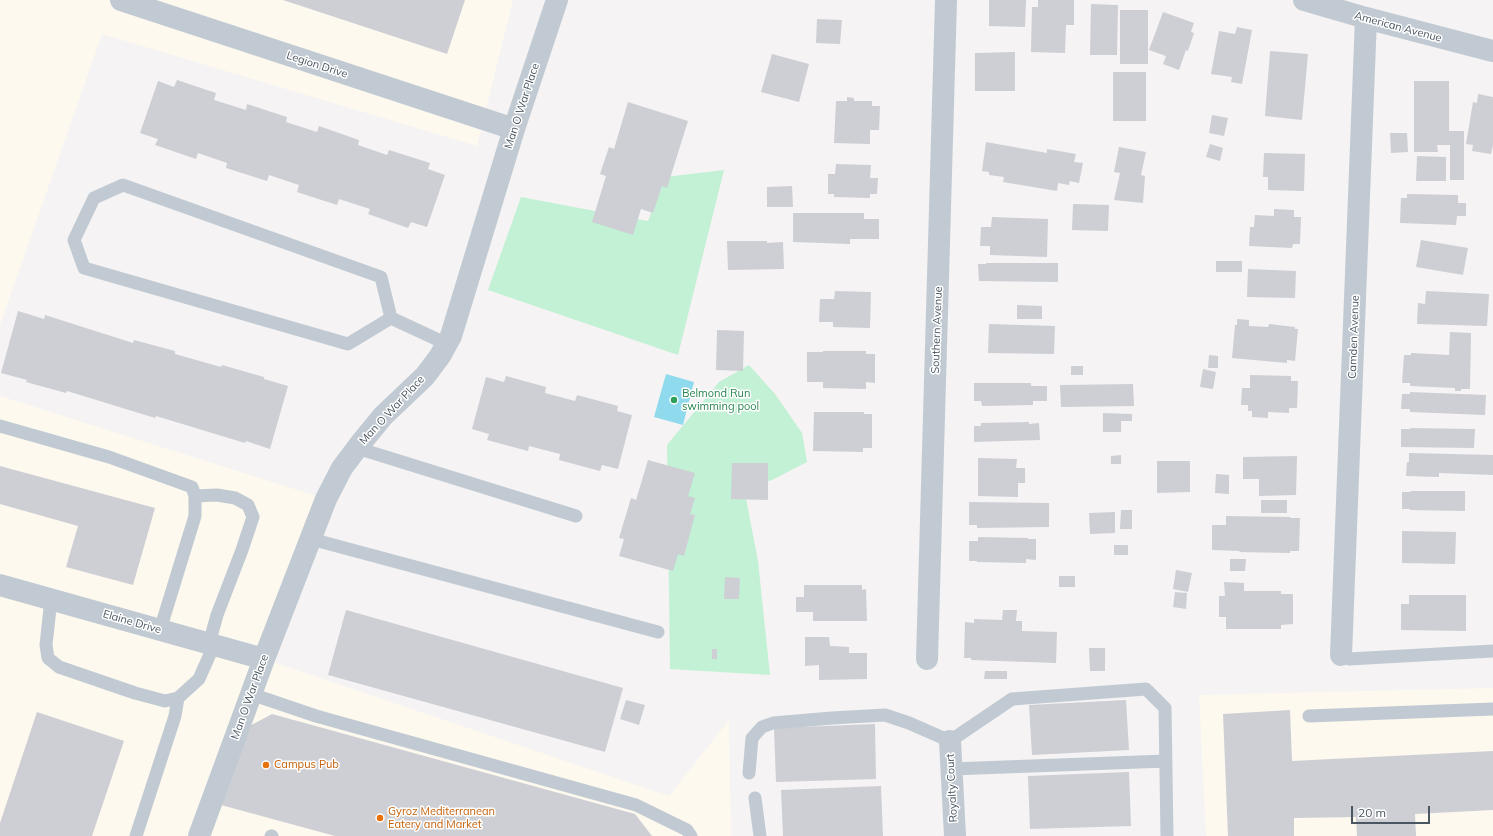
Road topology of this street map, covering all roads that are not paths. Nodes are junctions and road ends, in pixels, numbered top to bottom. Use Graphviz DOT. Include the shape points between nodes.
graph roads {
  1 [pos="121,0"];
  2 [pos="557,0"];
  3 [pos="946,0"];
  4 [pos="1304,0"];
  5 [pos="1366,18"];
  6 [pos="1493,52"];
  7 [pos="514,130"];
  8 [pos="390,318"];
  9 [pos="447,344"];
  10 [pos="0,426"];
  11 [pos="357,448"];
  12 [pos="195,496"];
  13 [pos="576,516"];
  14 [pos="311,539"];
  15 [pos="0,585"];
  16 [pos="51,599"];
  17 [pos="160,630"];
  18 [pos="658,632"];
  19 [pos="212,645"];
  20 [pos="1493,651"];
  21 [pos="1341,655"];
  22 [pos="264,659"];
  23 [pos="927,659"];
  24 [pos="251,694"];
  25 [pos="178,698"];
  26 [pos="1493,709"];
  27 [pos="1309,716"];
  28 [pos="950,741"];
  29 [pos="1166,761"];
  30 [pos="952,769"];
  31 [pos="749,773"];
  32 [pos="755,798"];
  33 [pos="136,836"];
  34 [pos="199,836"];
  35 [pos="691,836"];
  36 [pos="760,836"];
  37 [pos="955,836"];
  38 [pos="1167,836"];
  1 -- 7 [label="street, Legion Drive"];
  2 -- 7 [label="street, Man O War Place"];
  3 -- 23 [label="street, Southern Avenue"];
  4 -- 5 [label="street, American Avenue"];
  5 -- 6 [label="street, American Avenue"];
  5 -- 21 [label="street, Camden Avenue"];
  7 -- 9 [label="street, Man O War Place"];
  8 -- 8 [label="lane" via="381,277 123,185 94,198 74,240 84,268 348,344"];
  8 -- 9 [label="lane"];
  9 -- 11 [label="street, Man O War Place" via="425,376 383,416"];
  10 -- 12 [label="lane" via="109,457 192,487"];
  11 -- 13 [label="lane"];
  11 -- 14 [label="street, Man O War Place" via="342,468 326,499"];
  12 -- 17 [label="lane" via="194,516"];
  12 -- 19 [label="lane" via="217,495 235,498 248,505 253,517 217,616"];
  14 -- 18 [label="lane"];
  14 -- 22 [label="street, Man O War Place"];
  15 -- 16 [label="street, Elaine Drive"];
  16 -- 17 [label="street, Elaine Drive"];
  16 -- 25 [label="lane" via="46,645 48,658 59,667 165,701"];
  17 -- 19 [label="street, Elaine Drive"];
  19 -- 22 [label="street, Elaine Drive"];
  19 -- 25 [label="lane" via="199,678"];
  20 -- 21 [label="lane" via="1350,659"];
  22 -- 24 [label="street, Man O War Place"];
  24 -- 34 [label="street, Man O War Place"];
  24 -- 35 [label="lane" via="316,716 636,805 687,830"];
  25 -- 33 [label="lane" via="175,716"];
  26 -- 27 [label="lane"];
  28 -- 29 [label="lane" via="1012,699 1146,689 1165,708"];
  28 -- 30 [label="street, Royalty Court"];
  28 -- 31 [label="lane" via="885,715 773,724 762,727 752,738"];
  29 -- 30 [label="lane"];
  29 -- 38 [label="lane"];
  30 -- 37 [label="street, Royalty Court"];
  32 -- 36 [label="lane"];
}
